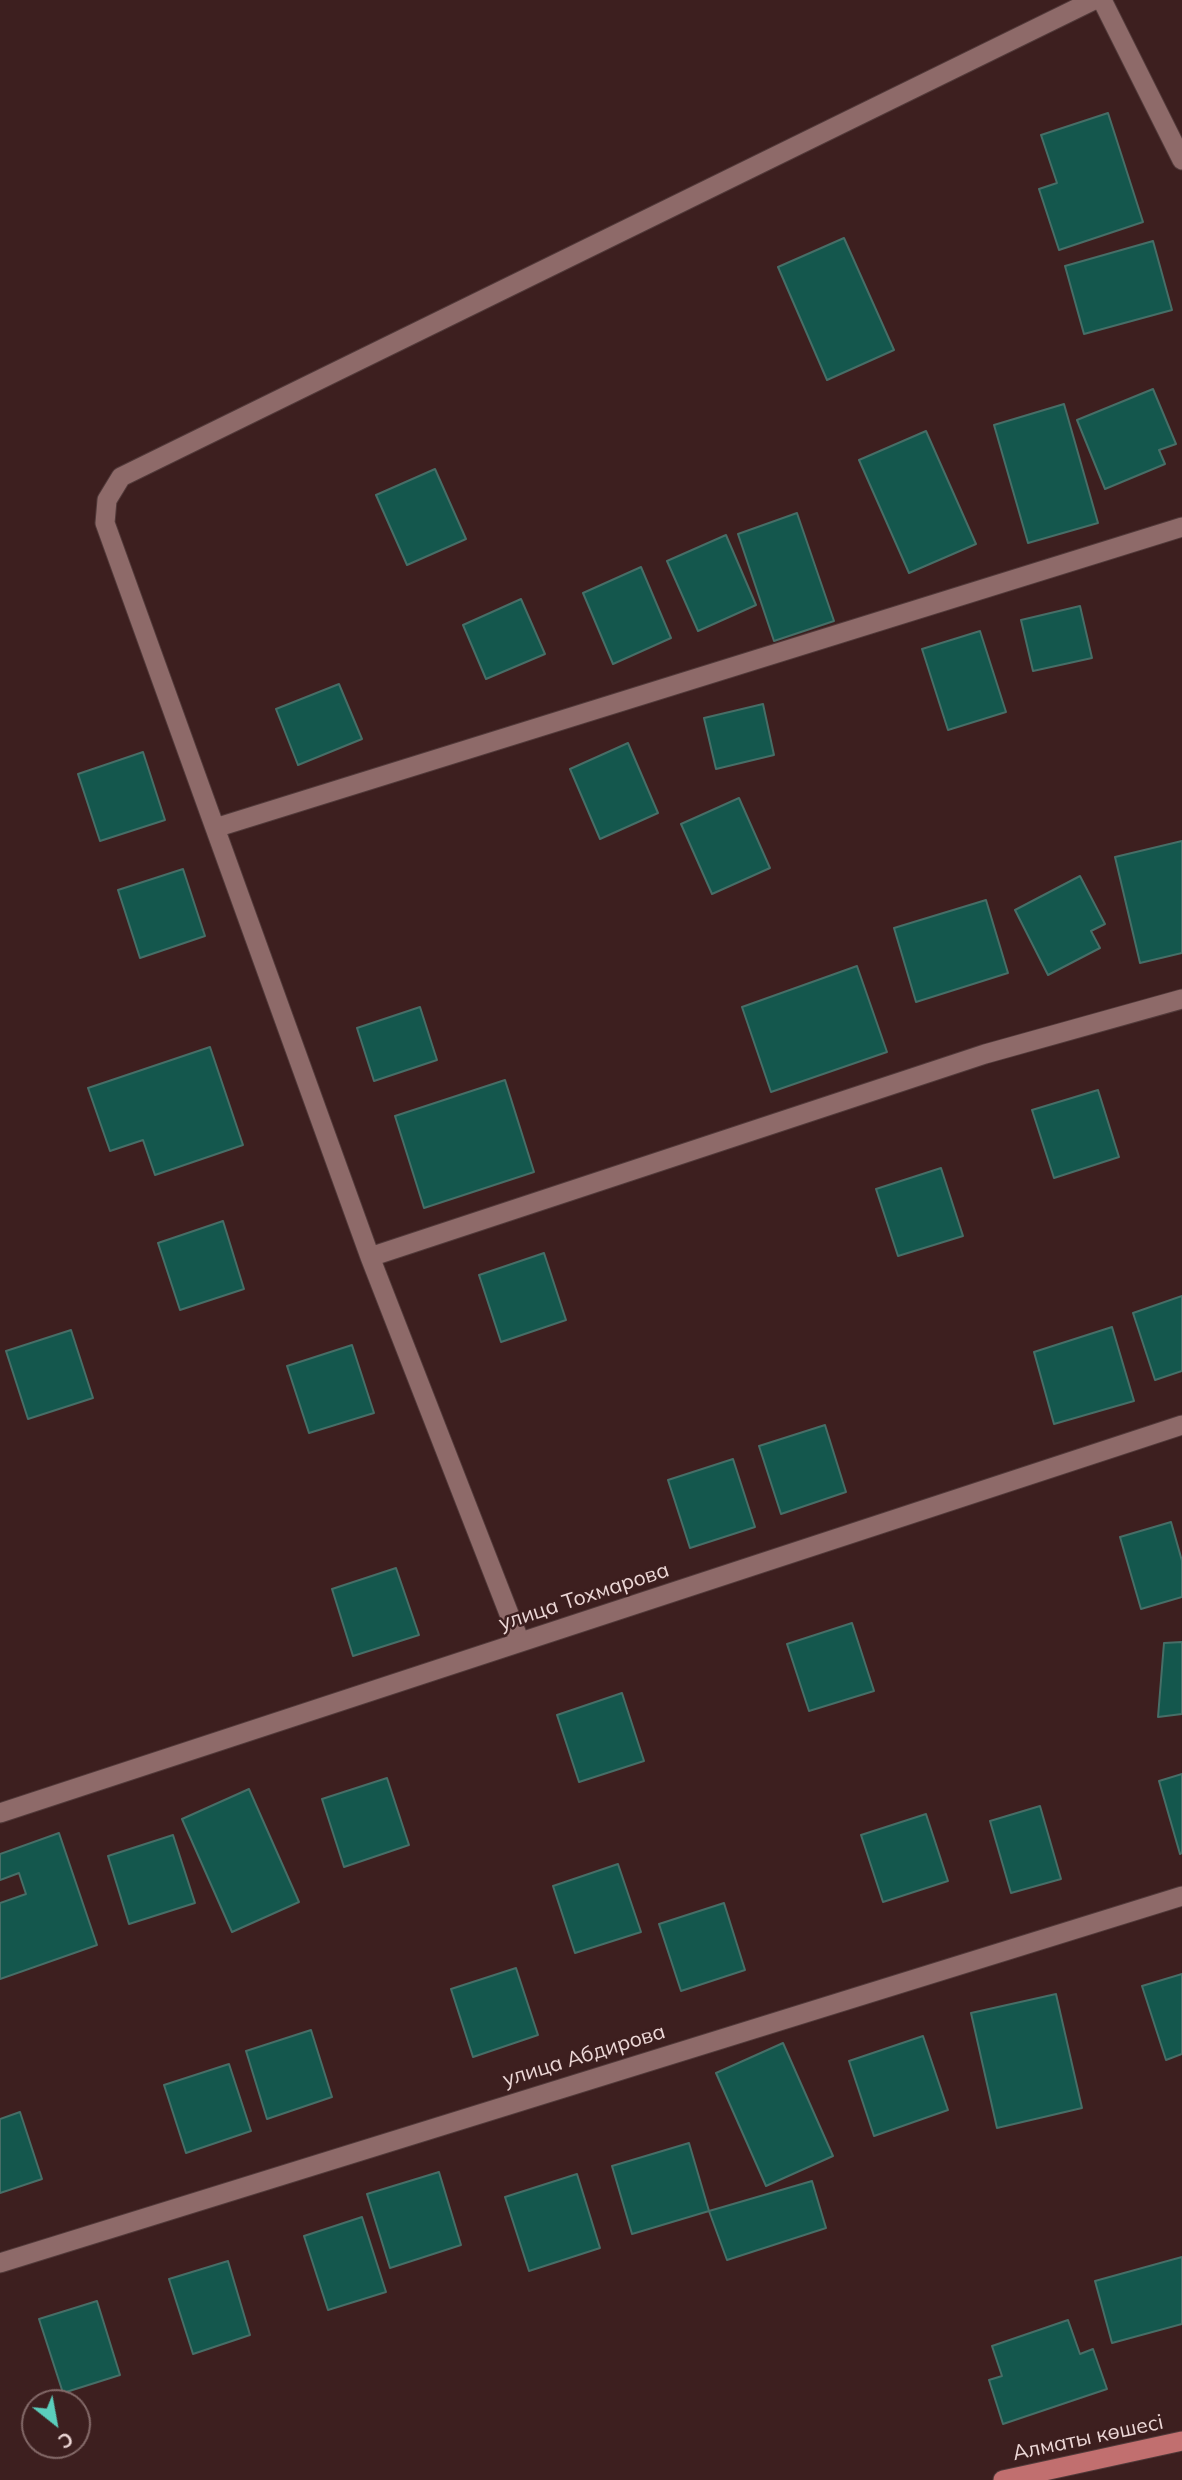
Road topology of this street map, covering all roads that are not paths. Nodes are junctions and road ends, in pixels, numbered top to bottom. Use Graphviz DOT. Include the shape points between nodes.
graph roads {
  1 [pos="1094,0"];
  2 [pos="1102,0"];
  3 [pos="1182,159"];
  4 [pos="1182,527"];
  5 [pos="215,828"];
  6 [pos="1182,999"];
  7 [pos="370,1257"];
  8 [pos="1182,1425"];
  9 [pos="520,1642"];
  10 [pos="0,1813"];
  11 [pos="1182,1896"];
  12 [pos="0,2263"];
  13 [pos="1182,2441"];
  14 [pos="1003,2480"];
  1 -- 5 [label="street" via="121,477 107,500 105,523"];
  2 -- 3 [label="street"];
  4 -- 5 [label="street"];
  5 -- 7 [label="street"];
  6 -- 7 [label="street" via="985,1055"];
  7 -- 9 [label="street"];
  8 -- 9 [label="street, улица Тохмарова"];
  9 -- 10 [label="street, улица Тохмарова"];
  11 -- 12 [label="street, улица Абдирова"];
  13 -- 14 [label="main road, Алматы көшесі"];
}
